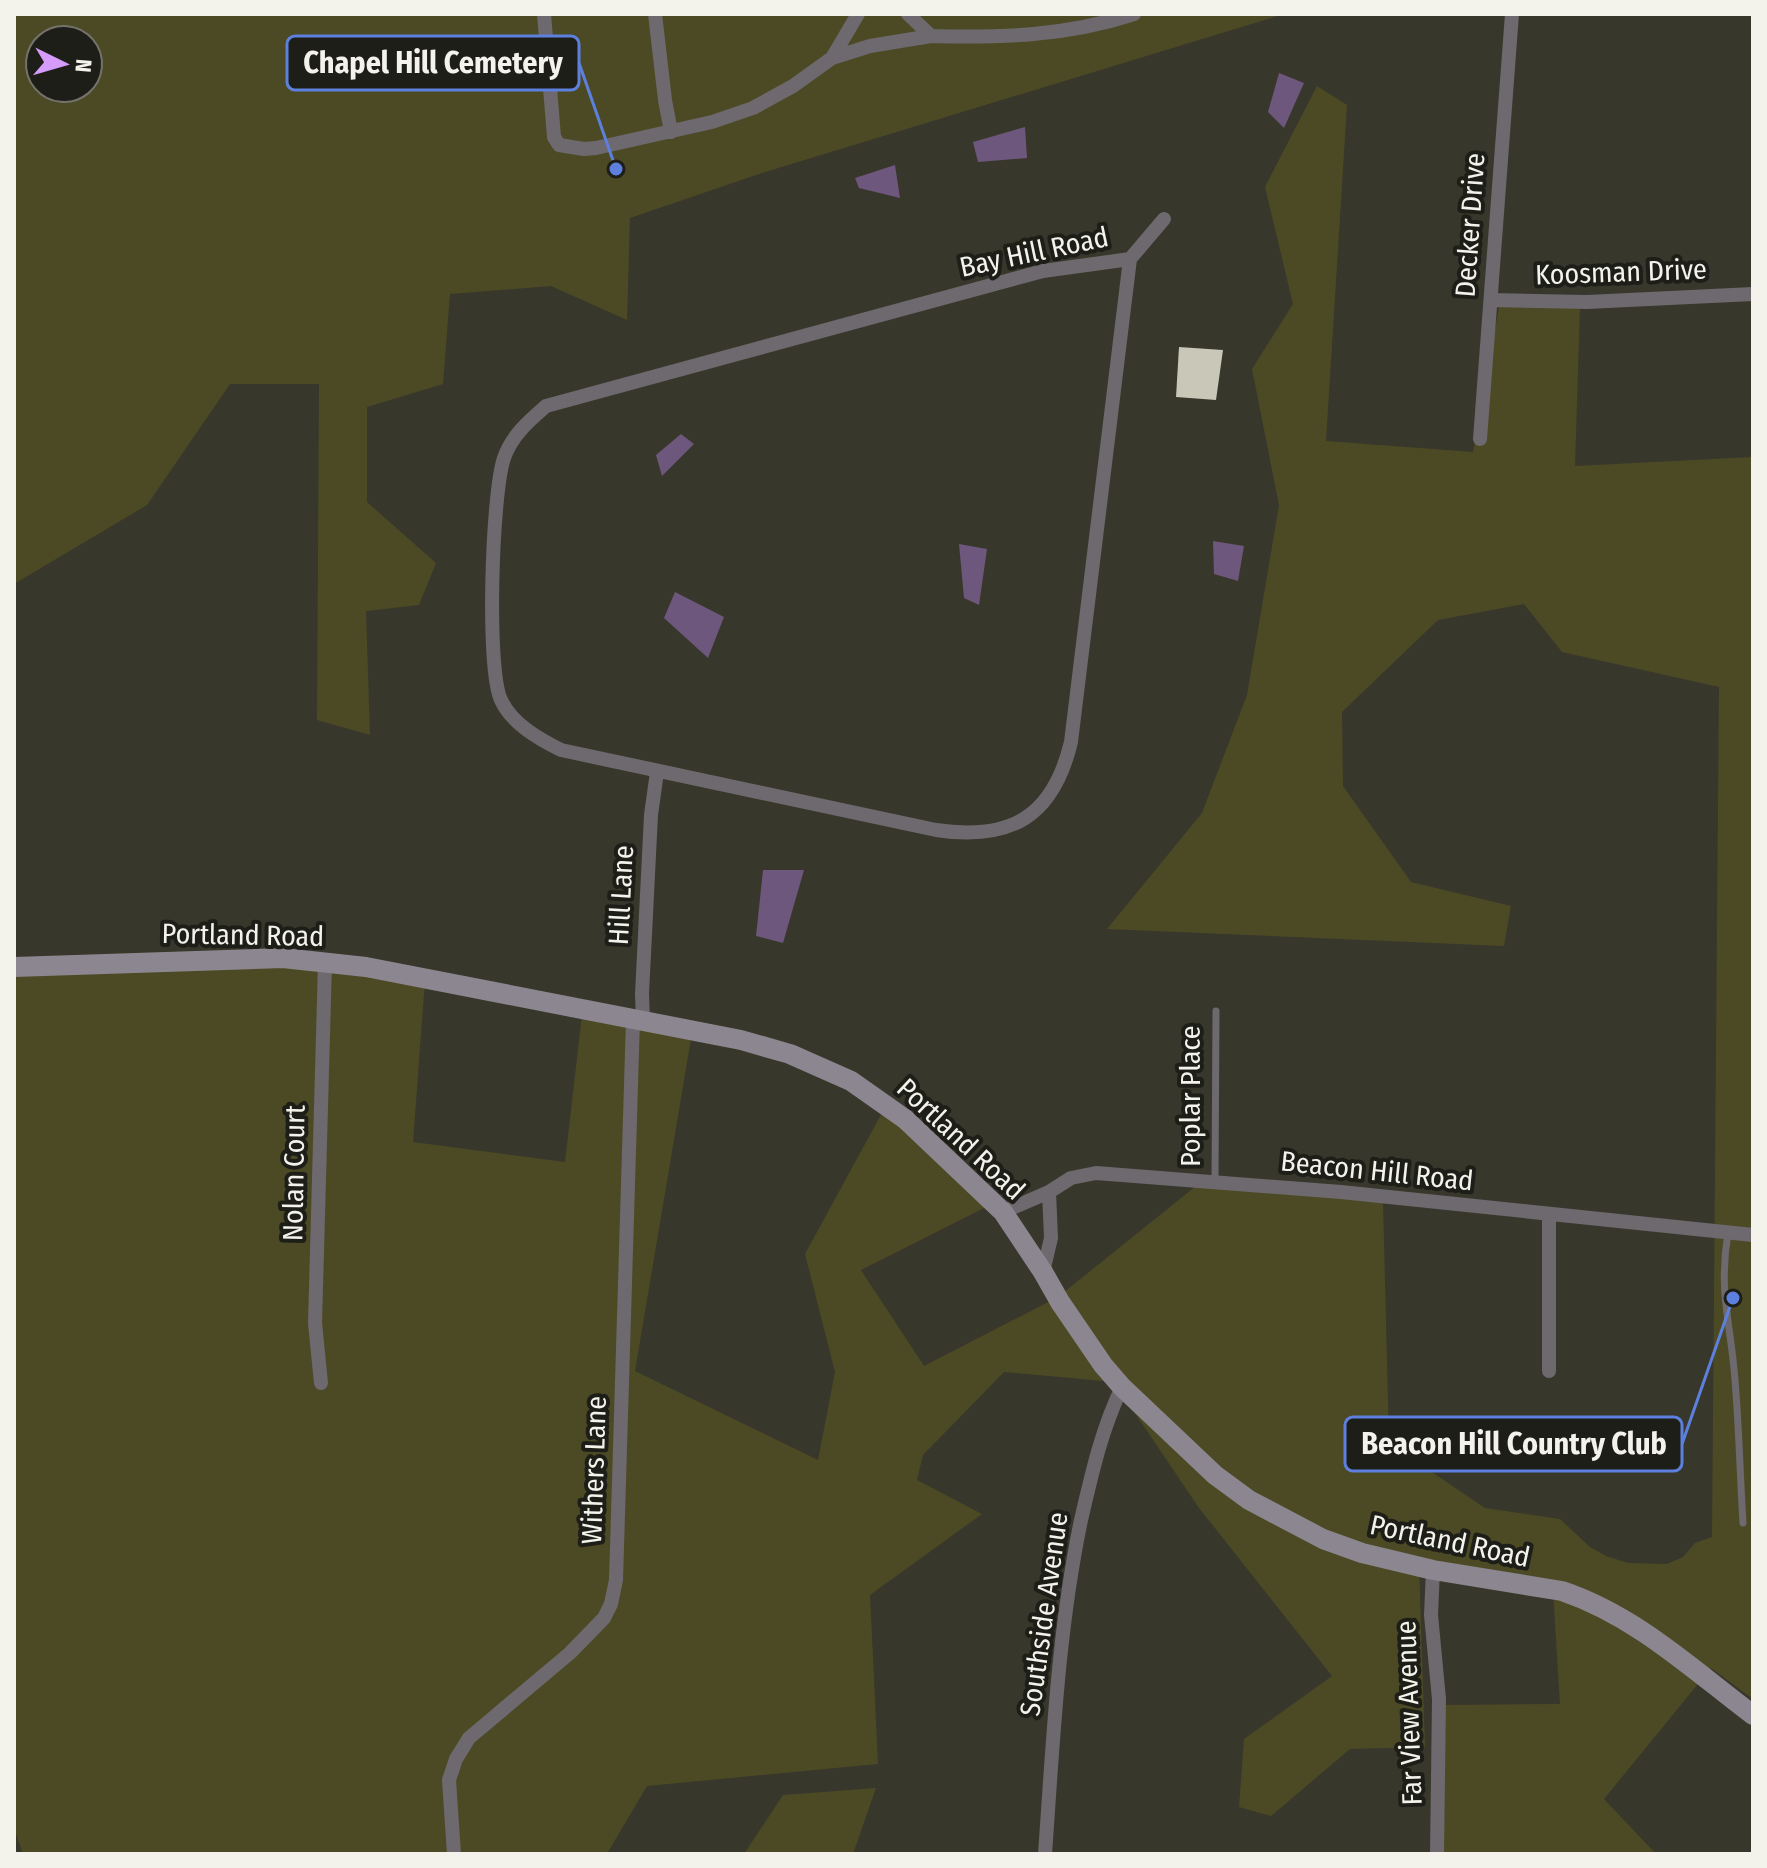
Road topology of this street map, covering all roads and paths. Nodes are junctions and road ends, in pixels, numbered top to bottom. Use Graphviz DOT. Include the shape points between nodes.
graph roads {
  1 [pos="544,14"];
  2 [pos="655,14"];
  3 [pos="858,14"];
  4 [pos="908,14"];
  5 [pos="1134,14"];
  6 [pos="1512,14"];
  7 [pos="931,36"];
  8 [pos="832,58"];
  9 [pos="671,132"];
  10 [pos="1164,219"];
  11 [pos="1130,259"];
  12 [pos="1753,294"];
  13 [pos="1491,300"];
  14 [pos="1480,439"];
  15 [pos="657,772"];
  16 [pos="325,963"];
  17 [pos="14,967"];
  18 [pos="1216,1011"];
  19 [pos="638,1020"];
  20 [pos="1215,1182"];
  21 [pos="1049,1192"];
  22 [pos="1003,1212"];
  23 [pos="1549,1214"];
  24 [pos="1728,1233"];
  25 [pos="1753,1235"];
  26 [pos="1043,1272"];
  27 [pos="1549,1371"];
  28 [pos="321,1383"];
  29 [pos="1122,1387"];
  30 [pos="1743,1523"];
  31 [pos="1433,1570"];
  32 [pos="1753,1715"];
  33 [pos="454,1854"];
  34 [pos="1045,1854"];
  35 [pos="1437,1854"];
  1 -- 9 [label="street" via="554,137 559,145 596,148"];
  2 -- 9 [label="street"];
  3 -- 8 [label="street"];
  4 -- 7 [label="street"];
  5 -- 7 [label="street" via="1050,33"];
  6 -- 13 [label="street, Decker Drive"];
  7 -- 8 [label="street"];
  8 -- 9 [label="street" via="753,108"];
  10 -- 11 [label="street"];
  11 -- 15 [label="street, Bay Hill Road" via="1071,742 1056,787 1044,802 1009,826 961,833"];
  11 -- 15 [label="street, Bay Hill Road" via="1043,271 569,399 546,406 525,424 505,455 496,512 492,639 501,701 521,725 561,750"];
  12 -- 13 [label="street, Koosman Drive" via="1587,302"];
  13 -- 14 [label="street, Decker Drive"];
  15 -- 19 [label="street, Hill Lane"];
  16 -- 17 [label="street, Portland Road" via="259,957"];
  16 -- 19 [label="street, Portland Road"];
  16 -- 28 [label="street, Nolan Court" via="315,1323"];
  18 -- 20 [label="lane, Poplar Place"];
  19 -- 22 [label="street, Portland Road" via="741,1040 851,1081 905,1119"];
  19 -- 33 [label="street, Withers Lane" via="611,1604 570,1653 469,1738 449,1780"];
  20 -- 21 [label="street, Beacon Hill Road" via="1096,1173 1071,1178"];
  20 -- 23 [label="street, Beacon Hill Road"];
  21 -- 22 [label="street, Beacon Hill Road"];
  21 -- 26 [label="street" via="1051,1238"];
  22 -- 26 [label="street, Portland Road"];
  23 -- 24 [label="street, Beacon Hill Road"];
  23 -- 27 [label="street"];
  24 -- 25 [label="street, Beacon Hill Road"];
  24 -- 30 [label="lane" via="1723,1286"];
  26 -- 29 [label="street, Portland Road"];
  29 -- 31 [label="street, Portland Road" via="1215,1475 1275,1516 1362,1553"];
  29 -- 34 [label="street, Southside Avenue" via="1097,1450 1068,1583"];
  31 -- 32 [label="street, Portland Road" via="1562,1591 1612,1611"];
  31 -- 35 [label="street, Far View Avenue" via="1431,1615 1439,1699"];
}
